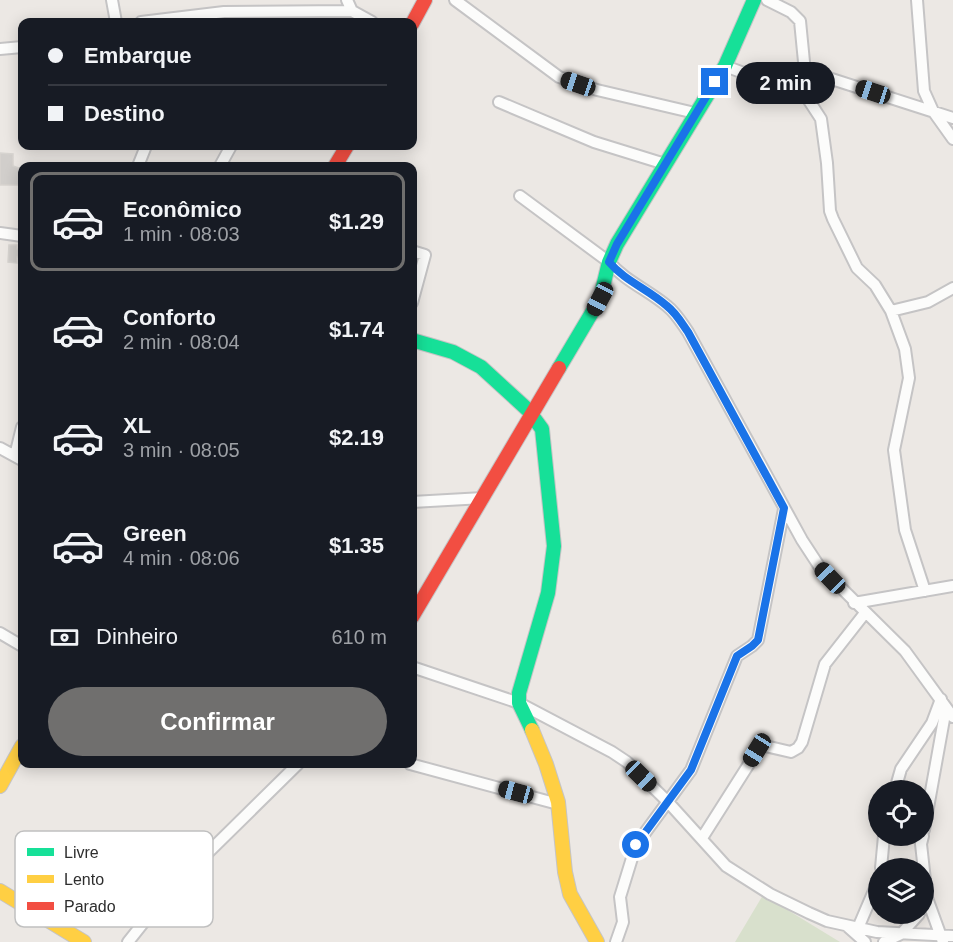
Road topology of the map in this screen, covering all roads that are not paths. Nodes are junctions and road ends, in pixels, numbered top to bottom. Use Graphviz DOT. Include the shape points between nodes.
graph roads {
  1 [pos="112,0"];
  2 [pos="347,0"];
  3 [pos="424,0"];
  4 [pos="455,0"];
  5 [pos="754,0"];
  6 [pos="767,0"];
  7 [pos="917,0"];
  8 [pos="352,11"];
  9 [pos="261,17"];
  10 [pos="115,18"];
  11 [pos="174,18"];
  12 [pos="365,18"];
  13 [pos="415,18"];
  14 [pos="18,47"];
  15 [pos="0,49"];
  16 [pos="725,66"];
  17 [pos="805,72"];
  18 [pos="791,74"];
  19 [pos="499,102"];
  20 [pos="933,111"];
  21 [pos="695,113"];
  22 [pos="953,118"];
  23 [pos="953,139"];
  24 [pos="665,164"];
  25 [pos="519,196"];
  26 [pos="0,233"];
  27 [pos="18,235"];
  28 [pos="417,253"];
  29 [pos="609,262"];
  30 [pos="417,285"];
  31 [pos="953,288"];
  32 [pos="891,311"];
  33 [pos="417,341"];
  34 [pos="531,414"];
  35 [pos="0,448"];
  36 [pos="18,457"];
  37 [pos="483,498"];
  38 [pos="417,502"];
  39 [pos="784,508"];
  40 [pos="952,584"];
  41 [pos="925,591"];
  42 [pos="854,603"];
  43 [pos="417,609"];
  44 [pos="865,613"];
  45 [pos="0,633"];
  46 [pos="18,644"];
  47 [pos="417,669"];
  48 [pos="519,703"];
  49 [pos="949,710"];
  50 [pos="18,753"];
  51 [pos="417,766"];
  52 [pos="294,768"];
  53 [pos="898,780"];
  54 [pos="934,782"];
  55 [pos="0,786"];
  56 [pos="668,802"];
  57 [pos="558,804"];
  58 [pos="702,838"];
  59 [pos="213,848"];
  60 [pos="0,891"];
  61 [pos="868,899"];
  62 [pos="15,900"];
  63 [pos="934,918"];
  64 [pos="910,924"];
  65 [pos="59,927"];
  66 [pos="140,927"];
  67 [pos="852,927"];
  68 [pos="902,934"];
  69 [pos="946,938"];
  70 [pos="84,942"];
  71 [pos="128,942"];
  72 [pos="597,942"];
  73 [pos="616,942"];
  74 [pos="865,942"];
  75 [pos="884,942"];
  1 -- 10 [label="street"];
  2 -- 8 [label="street"];
  3 -- 13 [label="street"];
  4 -- 21 [label="street" via="559,77"];
  5 -- 16 [label="street"];
  6 -- 17 [label="street" via="800,21"];
  7 -- 20 [label="street" via="921,80"];
  8 -- 9 [label="street"];
  8 -- 12 [label="street"];
  9 -- 11 [label="street" via="224,12"];
  14 -- 15 [label="street"];
  16 -- 18 [label="street" via="757,78"];
  16 -- 21 [label="street"];
  17 -- 18 [label="street"];
  17 -- 20 [label="street"];
  18 -- 32 [label="street" via="822,119 833,219 857,268 875,285"];
  19 -- 24 [label="street" via="594,142"];
  20 -- 22 [label="street"];
  20 -- 23 [label="street"];
  21 -- 24 [label="street"];
  24 -- 29 [label="street"];
  25 -- 29 [label="street"];
  26 -- 27 [label="street"];
  28 -- 30 [label="street" via="425,255"];
  29 -- 34 [label="street" via="600,299"];
  29 -- 39 [label="street" via="620,275 676,314"];
  31 -- 32 [label="street" via="928,302"];
  32 -- 41 [label="street" via="905,349 909,378 894,450 900,507"];
  33 -- 34 [label="street" via="474,362"];
  34 -- 37 [label="street"];
  34 -- 48 [label="street" via="542,429 554,546 548,593"];
  35 -- 36 [label="street"];
  37 -- 38 [label="street"];
  37 -- 43 [label="street"];
  39 -- 42 [label="street" via="819,566"];
  39 -- 56 [label="street" via="758,640 737,656 691,770"];
  40 -- 41 [label="street"];
  41 -- 42 [label="street"];
  42 -- 44 [label="street"];
  44 -- 49 [label="street" via="905,651"];
  44 -- 58 [label="street" via="825,664 798,748 791,752 761,745"];
  45 -- 46 [label="street"];
  47 -- 48 [label="street"];
  48 -- 56 [label="street" via="612,752"];
  48 -- 57 [label="street" via="549,770"];
  49 -- 53 [label="street" via="932,723"];
  49 -- 54 [label="street"];
  50 -- 55 [label="street"];
  51 -- 57 [label="street"];
  52 -- 59 [label="street"];
  56 -- 58 [label="street"];
  56 -- 73 [label="street" via="636,845 620,897 623,922"];
  57 -- 72 [label="street" via="570,896"];
  58 -- 67 [label="street" via="732,871 809,913"];
  60 -- 62 [label="street"];
  61 -- 67 [label="street"];
  63 -- 69 [label="street"];
  64 -- 68 [label="street"];
  65 -- 70 [label="street"];
  66 -- 71 [label="street"];
  67 -- 68 [label="street"];
  67 -- 74 [label="street"];
  68 -- 69 [label="street"];
  68 -- 75 [label="street"];
}
